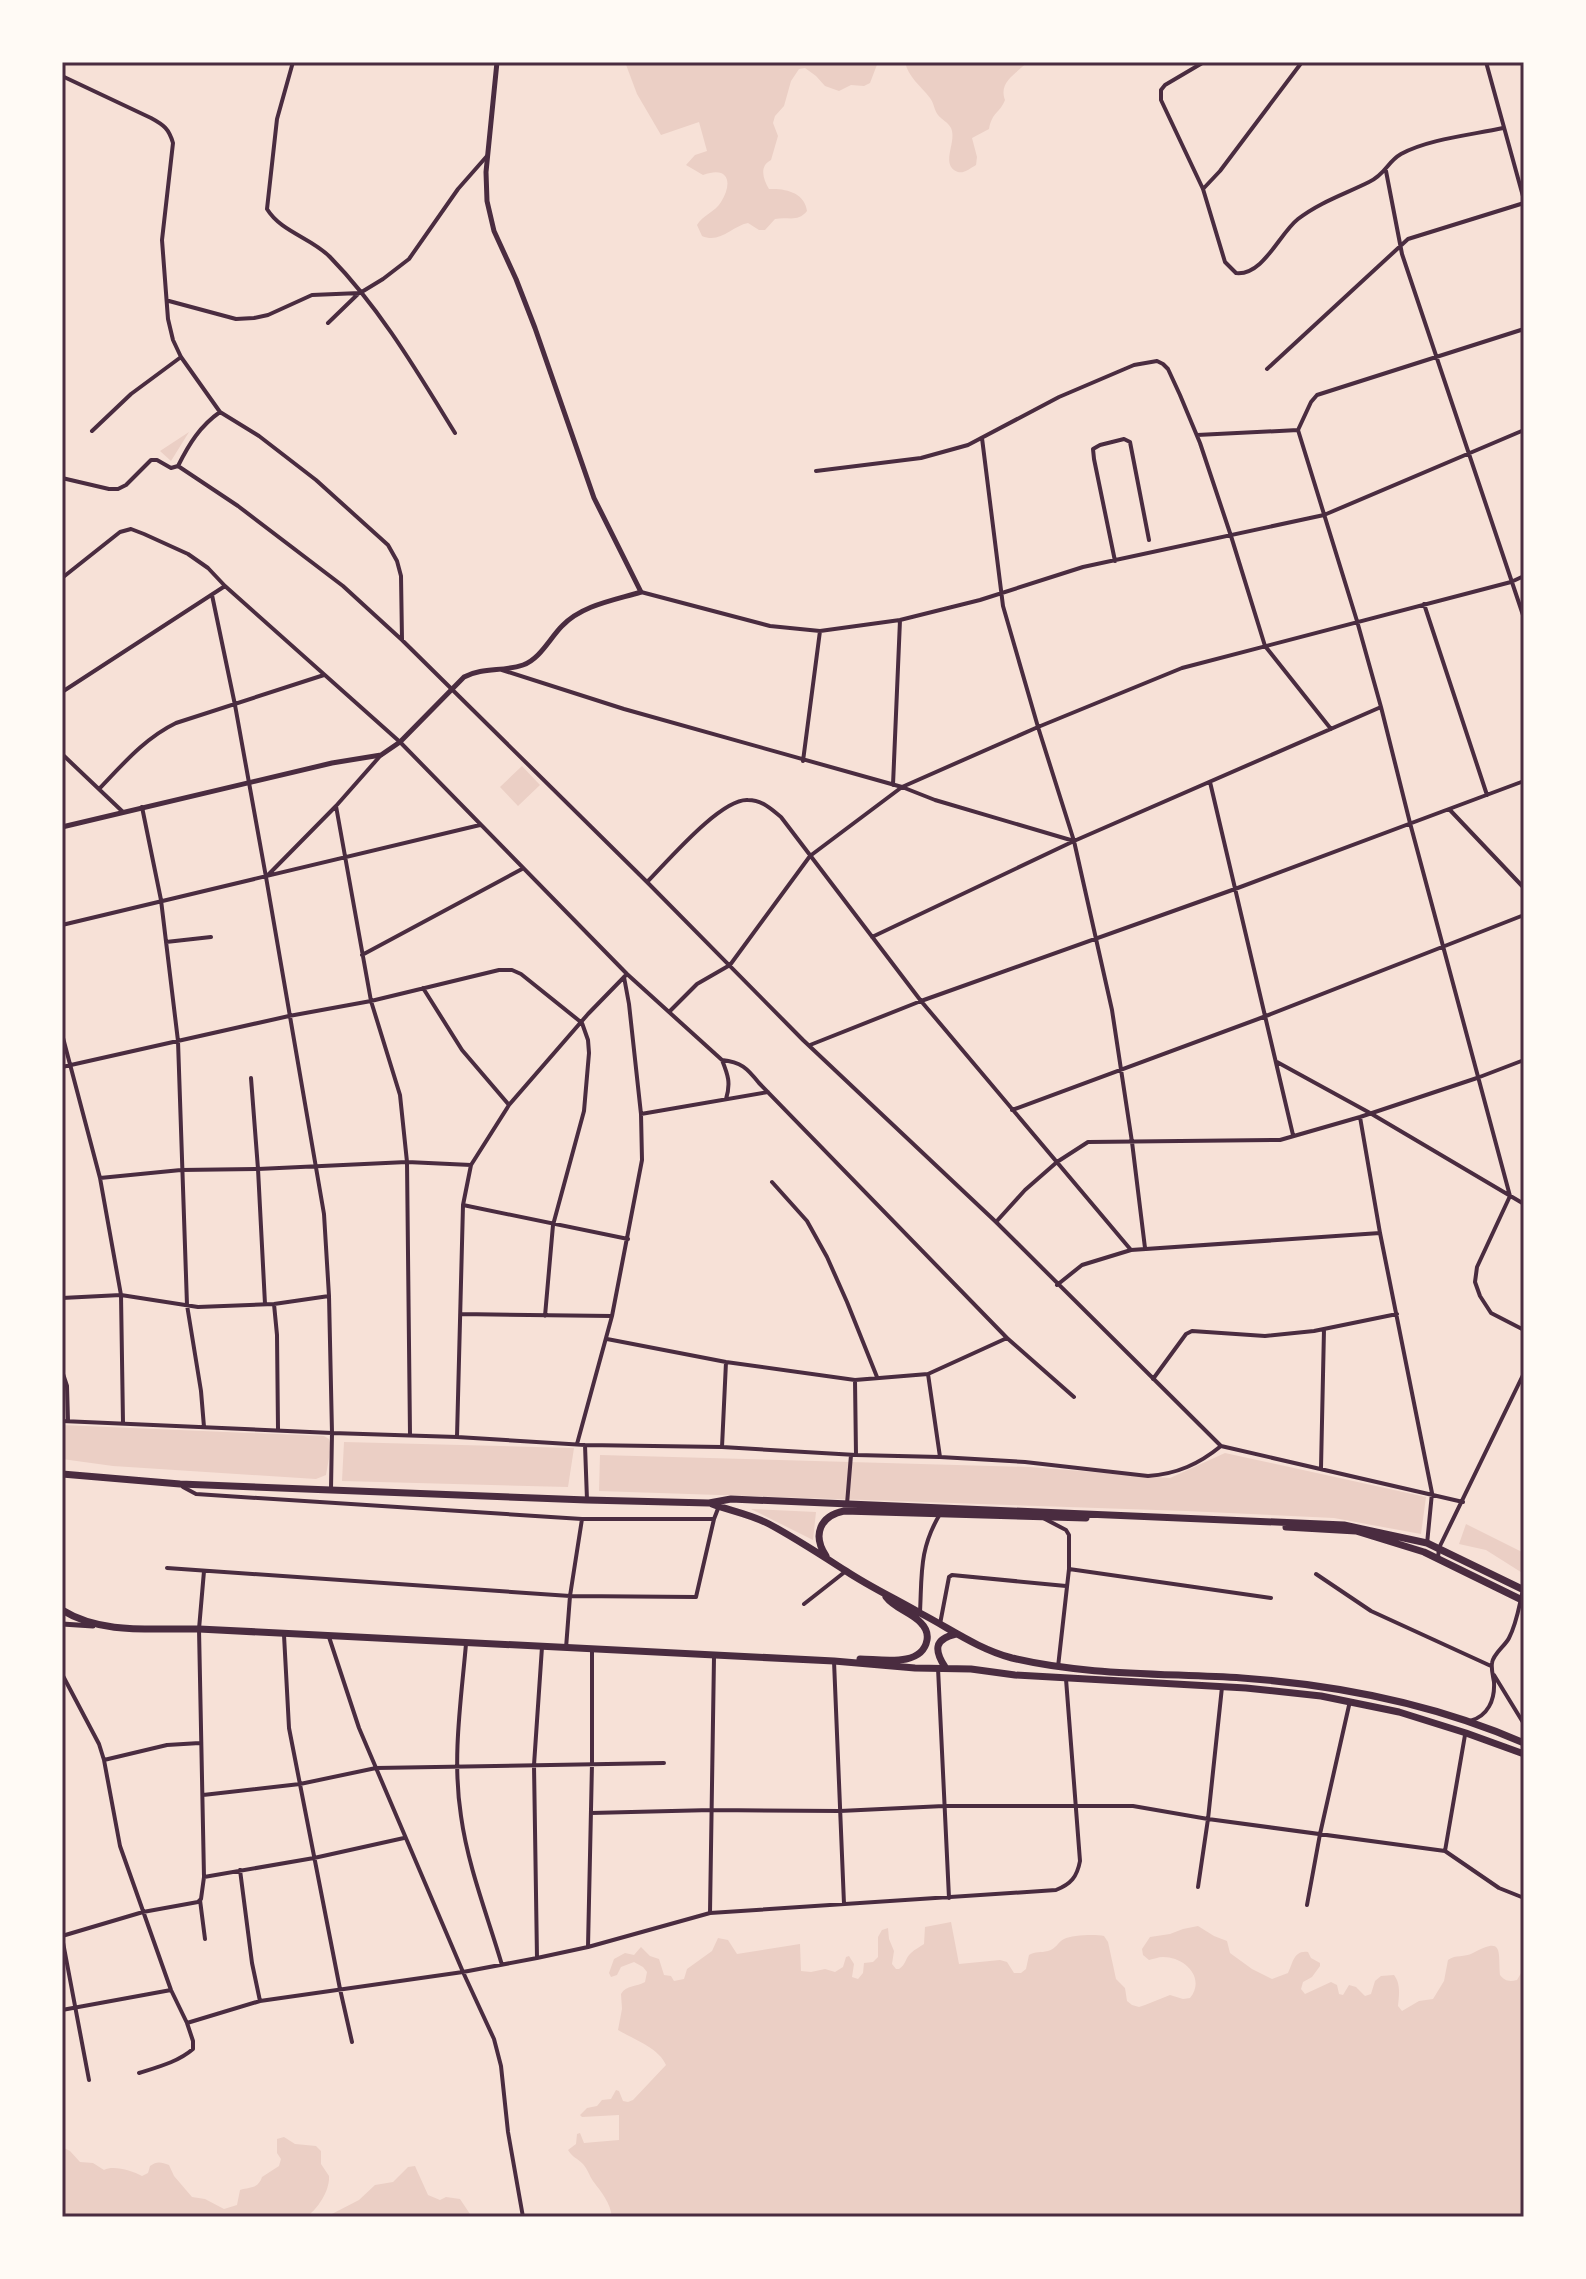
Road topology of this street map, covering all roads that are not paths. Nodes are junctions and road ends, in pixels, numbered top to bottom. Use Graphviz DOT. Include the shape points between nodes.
graph roads {
  1 [pos="293,62"];
  2 [pos="497,62"];
  3 [pos="1204,62"];
  4 [pos="1302,62"];
  5 [pos="1486,62"];
  6 [pos="62,76"];
  7 [pos="1503,128"];
  8 [pos="487,156"];
  9 [pos="1386,171"];
  10 [pos="1203,189"];
  11 [pos="1524,202"];
  12 [pos="1401,248"];
  13 [pos="360,293"];
  14 [pos="169,301"];
  15 [pos="328,323"];
  16 [pos="1524,329"];
  17 [pos="1436,356"];
  18 [pos="181,357"];
  19 [pos="1267,369"];
  20 [pos="220,412"];
  21 [pos="1298,430"];
  22 [pos="1524,430"];
  23 [pos="92,431"];
  24 [pos="455,433"];
  25 [pos="1197,435"];
  26 [pos="982,438"];
  27 [pos="1468,454"];
  28 [pos="178,466"];
  29 [pos="816,471"];
  30 [pos="62,478"];
  31 [pos="1324,515"];
  32 [pos="1231,536"];
  33 [pos="1149,540"];
  34 [pos="1115,561"];
  35 [pos="1524,576"];
  36 [pos="62,578"];
  37 [pos="1511,582"];
  38 [pos="225,586"];
  39 [pos="641,592"];
  40 [pos="1002,593"];
  41 [pos="212,595"];
  42 [pos="1424,604"];
  43 [pos="1524,618"];
  44 [pos="900,620"];
  45 [pos="1357,621"];
  46 [pos="820,631"];
  47 [pos="402,640"];
  48 [pos="1265,646"];
  49 [pos="502,670"];
  50 [pos="324,675"];
  51 [pos="453,689"];
  52 [pos="62,692"];
  53 [pos="235,705"];
  54 [pos="1381,707"];
  55 [pos="1038,727"];
  56 [pos="1331,729"];
  57 [pos="400,742"];
  58 [pos="62,754"];
  59 [pos="381,755"];
  60 [pos="803,761"];
  61 [pos="1524,781"];
  62 [pos="1210,782"];
  63 [pos="248,783"];
  64 [pos="893,785"];
  65 [pos="902,787"];
  66 [pos="99,789"];
  67 [pos="1487,795"];
  68 [pos="336,806"];
  69 [pos="142,807"];
  70 [pos="1449,809"];
  71 [pos="123,812"];
  72 [pos="1410,823"];
  73 [pos="480,824"];
  74 [pos="62,827"];
  75 [pos="1074,841"];
  76 [pos="346,856"];
  77 [pos="810,856"];
  78 [pos="523,869"];
  79 [pos="266,877"];
  80 [pos="647,882"];
  81 [pos="1524,888"];
  82 [pos="1235,889"];
  83 [pos="161,900"];
  84 [pos="1524,915"];
  85 [pos="62,925"];
  86 [pos="211,937"];
  87 [pos="872,937"];
  88 [pos="1095,940"];
  89 [pos="166,942"];
  90 [pos="1442,946"];
  91 [pos="362,955"];
  92 [pos="730,965"];
  93 [pos="625,976"];
  94 [pos="423,988"];
  95 [pos="371,1001"];
  96 [pos="921,1001"];
  97 [pos="669,1012"];
  98 [pos="289,1016"];
  99 [pos="1266,1016"];
  100 [pos="582,1023"];
  101 [pos="62,1034"];
  102 [pos="178,1041"];
  103 [pos="808,1046"];
  104 [pos="722,1060"];
  105 [pos="1524,1060"];
  106 [pos="1277,1062"];
  107 [pos="69,1065"];
  108 [pos="62,1067"];
  109 [pos="1121,1069"];
  110 [pos="251,1078"];
  111 [pos="1477,1078"];
  112 [pos="768,1092"];
  113 [pos="726,1099"];
  114 [pos="509,1105"];
  115 [pos="1012,1110"];
  116 [pos="1370,1113"];
  117 [pos="641,1114"];
  118 [pos="1360,1117"];
  119 [pos="1293,1135"];
  120 [pos="1132,1142"];
  121 [pos="407,1162"];
  122 [pos="1057,1162"];
  123 [pos="471,1165"];
  124 [pos="315,1166"];
  125 [pos="258,1169"];
  126 [pos="181,1170"];
  127 [pos="100,1178"];
  128 [pos="772,1182"];
  129 [pos="1510,1196"];
  130 [pos="1524,1204"];
  131 [pos="463,1205"];
  132 [pos="996,1222"];
  133 [pos="553,1225"];
  134 [pos="1380,1233"];
  135 [pos="628,1239"];
  136 [pos="1145,1248"];
  137 [pos="1131,1250"];
  138 [pos="1057,1285"];
  139 [pos="121,1295"];
  140 [pos="329,1296"];
  141 [pos="62,1298"];
  142 [pos="265,1304"];
  143 [pos="274,1304"];
  144 [pos="187,1305"];
  145 [pos="460,1314"];
  146 [pos="1397,1314"];
  147 [pos="545,1316"];
  148 [pos="612,1316"];
  149 [pos="1324,1329"];
  150 [pos="1524,1330"];
  151 [pos="1007,1338"];
  152 [pos="607,1339"];
  153 [pos="726,1362"];
  154 [pos="62,1371"];
  155 [pos="1524,1373"];
  156 [pos="928,1374"];
  157 [pos="877,1377"];
  158 [pos="1153,1379"];
  159 [pos="855,1380"];
  160 [pos="1074,1397"];
  161 [pos="65,1421"];
  162 [pos="123,1423"];
  163 [pos="204,1427"];
  164 [pos="278,1430"];
  165 [pos="332,1433"];
  166 [pos="410,1435"];
  167 [pos="457,1437"];
  168 [pos="577,1444"];
  169 [pos="585,1445"];
  170 [pos="1221,1446"];
  171 [pos="722,1447"];
  172 [pos="853,1455"];
  173 [pos="940,1457"];
  174 [pos="1321,1468"];
  175 [pos="62,1474"];
  176 [pos="180,1484"];
  177 [pos="331,1489"];
  178 [pos="1432,1493"];
  179 [pos="587,1500"];
  180 [pos="1463,1502"];
  181 [pos="709,1503"];
  182 [pos="847,1504"];
  183 [pos="719,1506"];
  184 [pos="940,1514"];
  185 [pos="1043,1518"];
  186 [pos="582,1519"];
  187 [pos="714,1519"];
  188 [pos="1162,1519"];
  189 [pos="1426,1548"];
  190 [pos="1439,1548"];
  191 [pos="1438,1558"];
  192 [pos="834,1562"];
  193 [pos="167,1568"];
  194 [pos="1069,1569"];
  195 [pos="204,1570"];
  196 [pos="846,1571"];
  197 [pos="1316,1574"];
  198 [pos="1066,1586"];
  199 [pos="1524,1589"];
  200 [pos="883,1593"];
  201 [pos="570,1596"];
  202 [pos="1271,1598"];
  203 [pos="1522,1600"];
  204 [pos="804,1604"];
  205 [pos="62,1610"];
  206 [pos="920,1612"];
  207 [pos="62,1624"];
  208 [pos="940,1624"];
  209 [pos="101,1627"];
  210 [pos="199,1629"];
  211 [pos="956,1634"];
  212 [pos="284,1635"];
  213 [pos="329,1637"];
  214 [pos="466,1644"];
  215 [pos="542,1647"];
  216 [pos="566,1649"];
  217 [pos="592,1650"];
  218 [pos="714,1657"];
  219 [pos="834,1661"];
  220 [pos="1491,1666"];
  221 [pos="1058,1667"];
  222 [pos="942,1668"];
  223 [pos="1493,1673"];
  224 [pos="62,1674"];
  225 [pos="1066,1677"];
  226 [pos="1222,1687"];
  227 [pos="1350,1701"];
  228 [pos="1468,1722"];
  229 [pos="1524,1724"];
  230 [pos="1466,1733"];
  231 [pos="201,1743"];
  232 [pos="1524,1743"];
  233 [pos="1524,1754"];
  234 [pos="104,1760"];
  235 [pos="664,1763"];
  236 [pos="592,1764"];
  237 [pos="534,1765"];
  238 [pos="456,1766"];
  239 [pos="376,1768"];
  240 [pos="300,1784"];
  241 [pos="203,1795"];
  242 [pos="1077,1804"];
  243 [pos="944,1806"];
  244 [pos="712,1810"];
  245 [pos="840,1811"];
  246 [pos="591,1813"];
  247 [pos="1208,1819"];
  248 [pos="1320,1834"];
  249 [pos="404,1838"];
  250 [pos="1445,1851"];
  251 [pos="314,1858"];
  252 [pos="240,1870"];
  253 [pos="204,1877"];
  254 [pos="1198,1887"];
  255 [pos="949,1898"];
  256 [pos="1524,1898"];
  257 [pos="200,1900"];
  258 [pos="844,1904"];
  259 [pos="1307,1905"];
  260 [pos="143,1912"];
  261 [pos="710,1913"];
  262 [pos="62,1936"];
  263 [pos="205,1939"];
  264 [pos="588,1947"];
  265 [pos="537,1958"];
  266 [pos="502,1965"];
  267 [pos="463,1972"];
  268 [pos="340,1989"];
  269 [pos="171,1990"];
  270 [pos="260,2001"];
  271 [pos="75,2008"];
  272 [pos="62,2010"];
  273 [pos="187,2023"];
  274 [pos="352,2042"];
  275 [pos="139,2073"];
  276 [pos="89,2080"];
  277 [pos="523,2217"];
  1 -- 13 [label="street" via="277,119 267,209 321,248"];
  2 -- 8 [label="street"];
  3 -- 10 [label="street" via="1161,90"];
  4 -- 10 [label="street"];
  5 -- 7 [label="street"];
  6 -- 14 [label="street" via="151,118 170,133 162,240"];
  7 -- 9 [label="street" via="1406,152"];
  7 -- 11 [label="street"];
  8 -- 13 [label="street" via="409,259"];
  8 -- 39 [label="street" via="487,201 494,231 535,328 594,498"];
  9 -- 10 [label="street" via="1313,207 1292,224 1260,265 1243,274 1225,262"];
  9 -- 12 [label="street"];
  11 -- 12 [label="street" via="1408,239"];
  12 -- 17 [label="street"];
  12 -- 19 [label="street"];
  13 -- 14 [label="street" via="312,295 268,315 236,319"];
  13 -- 15 [label="street"];
  13 -- 24 [label="street"];
  14 -- 18 [label="street" via="168,319"];
  16 -- 17 [label="street"];
  17 -- 21 [label="street" via="1317,395"];
  17 -- 27 [label="street"];
  18 -- 20 [label="street"];
  18 -- 23 [label="street"];
  20 -- 28 [label="street" via="193,439"];
  20 -- 47 [label="street" via="316,480 388,545 401,576"];
  21 -- 25 [label="street"];
  21 -- 31 [label="street"];
  22 -- 27 [label="street"];
  25 -- 26 [label="street" via="1168,369 1157,361 1134,365 1059,397"];
  25 -- 32 [label="street"];
  26 -- 29 [label="street" via="921,458"];
  26 -- 40 [label="street"];
  27 -- 31 [label="street"];
  27 -- 37 [label="street"];
  28 -- 30 [label="street" via="151,460 115,490"];
  28 -- 47 [label="street" via="343,586"];
  31 -- 32 [label="street"];
  31 -- 45 [label="street"];
  32 -- 34 [label="street"];
  32 -- 48 [label="street"];
  33 -- 34 [label="street" via="1130,442 1095,447"];
  34 -- 40 [label="street"];
  35 -- 37 [label="street"];
  36 -- 38 [label="street" via="131,529 188,554"];
  37 -- 42 [label="street"];
  37 -- 43 [label="street"];
  38 -- 41 [label="street"];
  38 -- 50 [label="street"];
  39 -- 46 [label="street" via="770,626"];
  39 -- 49 [label="street" via="578,613 532,660"];
  40 -- 44 [label="street"];
  40 -- 55 [label="street"];
  41 -- 52 [label="street"];
  41 -- 53 [label="street"];
  42 -- 45 [label="street"];
  42 -- 67 [label="street"];
  44 -- 46 [label="street"];
  44 -- 64 [label="street"];
  45 -- 48 [label="street"];
  45 -- 54 [label="street"];
  46 -- 60 [label="street"];
  47 -- 51 [label="street"];
  48 -- 55 [label="street" via="1182,668"];
  48 -- 56 [label="street"];
  49 -- 51 [label="street" via="476,671"];
  49 -- 60 [label="street"];
  50 -- 53 [label="street"];
  50 -- 57 [label="street"];
  51 -- 57 [label="street"];
  51 -- 80 [label="street"];
  53 -- 63 [label="street"];
  53 -- 66 [label="street" via="158,732"];
  54 -- 56 [label="street"];
  54 -- 72 [label="street"];
  55 -- 65 [label="street"];
  55 -- 75 [label="street"];
  56 -- 62 [label="street"];
  57 -- 59 [label="street"];
  57 -- 73 [label="street"];
  58 -- 66 [label="street"];
  59 -- 63 [label="street"];
  59 -- 68 [label="street"];
  60 -- 64 [label="street"];
  61 -- 67 [label="street"];
  62 -- 75 [label="street"];
  62 -- 82 [label="street"];
  63 -- 69 [label="street"];
  63 -- 79 [label="street"];
  64 -- 65 [label="street"];
  65 -- 75 [label="street"];
  65 -- 77 [label="street"];
  66 -- 71 [label="street"];
  67 -- 70 [label="street"];
  68 -- 76 [label="street"];
  68 -- 79 [label="street"];
  69 -- 71 [label="street"];
  69 -- 83 [label="street"];
  70 -- 72 [label="street"];
  70 -- 81 [label="street"];
  71 -- 74 [label="street"];
  72 -- 82 [label="street"];
  72 -- 90 [label="street"];
  73 -- 76 [label="street"];
  73 -- 78 [label="street"];
  75 -- 87 [label="street"];
  75 -- 88 [label="street"];
  76 -- 79 [label="street"];
  76 -- 91 [label="street"];
  77 -- 80 [label="street" via="781,817 747,799 716,813"];
  77 -- 87 [label="street"];
  77 -- 92 [label="street"];
  78 -- 91 [label="street"];
  78 -- 93 [label="street"];
  79 -- 83 [label="street"];
  79 -- 98 [label="street"];
  80 -- 92 [label="street"];
  82 -- 88 [label="street"];
  82 -- 99 [label="street"];
  83 -- 85 [label="street"];
  83 -- 89 [label="street"];
  84 -- 90 [label="street"];
  86 -- 89 [label="street"];
  87 -- 96 [label="street"];
  88 -- 96 [label="street"];
  88 -- 109 [label="street"];
  89 -- 102 [label="street"];
  90 -- 99 [label="street"];
  90 -- 111 [label="street"];
  91 -- 95 [label="street"];
  92 -- 97 [label="street" via="697,984"];
  92 -- 103 [label="street"];
  93 -- 97 [label="street"];
  93 -- 100 [label="street"];
  93 -- 117 [label="street"];
  94 -- 95 [label="street"];
  94 -- 100 [label="street" via="512,970"];
  94 -- 114 [label="street" via="462,1050"];
  95 -- 98 [label="street"];
  95 -- 121 [label="street" via="400,1095"];
  96 -- 103 [label="street"];
  96 -- 115 [label="street"];
  97 -- 104 [label="street"];
  98 -- 102 [label="street"];
  98 -- 124 [label="street"];
  99 -- 106 [label="street"];
  99 -- 109 [label="street"];
  100 -- 114 [label="street"];
  100 -- 133 [label="street" via="589,1053 584,1111"];
  101 -- 107 [label="street"];
  102 -- 107 [label="street"];
  102 -- 126 [label="street"];
  103 -- 132 [label="street"];
  104 -- 112 [label="street" via="749,1070"];
  104 -- 113 [label="street" via="730,1086"];
  105 -- 111 [label="street"];
  106 -- 116 [label="street"];
  106 -- 119 [label="street"];
  107 -- 108 [label="street"];
  107 -- 127 [label="street"];
  109 -- 115 [label="street"];
  109 -- 120 [label="street"];
  110 -- 125 [label="street"];
  111 -- 116 [label="street"];
  111 -- 129 [label="street"];
  112 -- 113 [label="street"];
  112 -- 151 [label="street"];
  113 -- 117 [label="street"];
  114 -- 123 [label="street"];
  115 -- 122 [label="street"];
  116 -- 118 [label="street"];
  116 -- 129 [label="street"];
  117 -- 135 [label="street" via="642,1160"];
  118 -- 119 [label="street"];
  118 -- 134 [label="street"];
  119 -- 120 [label="street" via="1273,1141"];
  120 -- 122 [label="street" via="1088,1142"];
  120 -- 136 [label="street"];
  121 -- 123 [label="street"];
  121 -- 124 [label="street"];
  121 -- 166 [label="street"];
  122 -- 132 [label="street"];
  122 -- 137 [label="street"];
  123 -- 131 [label="street"];
  124 -- 125 [label="street"];
  124 -- 140 [label="street"];
  125 -- 126 [label="street"];
  125 -- 142 [label="street"];
  126 -- 127 [label="street"];
  126 -- 144 [label="street"];
  127 -- 139 [label="street"];
  128 -- 157 [label="street" via="807,1221 827,1257"];
  129 -- 130 [label="street"];
  129 -- 150 [label="street" via="1475,1282 1491,1313"];
  131 -- 133 [label="street"];
  131 -- 145 [label="street"];
  132 -- 138 [label="street"];
  133 -- 135 [label="street"];
  133 -- 147 [label="street"];
  134 -- 136 [label="street"];
  134 -- 146 [label="street"];
  135 -- 148 [label="street"];
  136 -- 137 [label="street"];
  137 -- 138 [label="street" via="1082,1265"];
  138 -- 158 [label="street"];
  139 -- 141 [label="street"];
  139 -- 144 [label="street"];
  139 -- 162 [label="street"];
  140 -- 143 [label="street"];
  140 -- 165 [label="street"];
  142 -- 143 [label="street"];
  142 -- 144 [label="street"];
  143 -- 164 [label="street"];
  144 -- 163 [label="street"];
  145 -- 147 [label="street"];
  145 -- 167 [label="street"];
  146 -- 149 [label="street"];
  146 -- 178 [label="street"];
  147 -- 148 [label="street"];
  148 -- 152 [label="street"];
  149 -- 158 [label="street" via="1265,1336 1192,1331"];
  149 -- 174 [label="street"];
  151 -- 156 [label="street"];
  151 -- 160 [label="street"];
  152 -- 153 [label="street"];
  152 -- 168 [label="street"];
  153 -- 159 [label="street"];
  153 -- 171 [label="street"];
  154 -- 161 [label="street" via="67,1386"];
  155 -- 180 [label="street"];
  156 -- 157 [label="street"];
  156 -- 173 [label="street"];
  157 -- 159 [label="street"];
  158 -- 170 [label="street"];
  159 -- 172 [label="street"];
  161 -- 162 [label="street"];
  162 -- 163 [label="street"];
  163 -- 164 [label="street"];
  164 -- 165 [label="street"];
  165 -- 166 [label="street"];
  165 -- 177 [label="street"];
  166 -- 167 [label="street"];
  167 -- 168 [label="street"];
  168 -- 169 [label="street"];
  169 -- 171 [label="street"];
  169 -- 179 [label="street"];
  170 -- 173 [label="street" via="1188,1467 1148,1476"];
  170 -- 174 [label="street"];
  171 -- 172 [label="street"];
  172 -- 173 [label="street"];
  172 -- 182 [label="street"];
  174 -- 178 [label="street"];
  175 -- 176 [label="highway"];
  176 -- 177 [label="highway"];
  176 -- 186 [label="street" via="196,1494"];
  177 -- 179 [label="highway"];
  178 -- 180 [label="street"];
  178 -- 189 [label="street"];
  179 -- 181 [label="highway"];
  180 -- 190 [label="street"];
  181 -- 182 [label="highway" via="731,1499"];
  181 -- 183 [label="highway"];
  182 -- 188 [label="highway"];
  183 -- 187 [label="street"];
  183 -- 192 [label="highway" via="765,1522"];
  184 -- 185 [label="highway"];
  184 -- 192 [label="highway" via="835,1513 822,1523 818,1541"];
  184 -- 206 [label="street" via="923,1554"];
  185 -- 188 [label="highway"];
  185 -- 194 [label="street" via="1069,1535"];
  186 -- 187 [label="street"];
  186 -- 201 [label="street"];
  187 -- 201 [label="street" via="696,1597"];
  188 -- 189 [label="highway" via="1344,1525"];
  189 -- 190 [label="highway"];
  189 -- 191 [label="highway"];
  190 -- 191 [label="street"];
  190 -- 199 [label="highway"];
  191 -- 203 [label="highway"];
  192 -- 196 [label="highway"];
  193 -- 195 [label="street"];
  194 -- 198 [label="street"];
  194 -- 202 [label="street"];
  195 -- 201 [label="street"];
  195 -- 210 [label="street"];
  196 -- 200 [label="highway"];
  196 -- 204 [label="street"];
  197 -- 220 [label="street" via="1371,1611"];
  198 -- 208 [label="street" via="952,1575"];
  198 -- 221 [label="street"];
  199 -- 203 [label="street"];
  200 -- 206 [label="highway"];
  200 -- 219 [label="highway" via="925,1629 923,1650 903,1659"];
  201 -- 216 [label="street"];
  203 -- 220 [label="street" via="1510,1637"];
  205 -- 209 [label="highway"];
  206 -- 208 [label="highway"];
  207 -- 209 [label="street"];
  208 -- 211 [label="highway"];
  209 -- 210 [label="highway"];
  210 -- 212 [label="highway"];
  210 -- 231 [label="street"];
  211 -- 221 [label="highway" via="997,1653"];
  211 -- 222 [label="highway" via="938,1645"];
  212 -- 213 [label="highway"];
  212 -- 240 [label="street" via="289,1728"];
  213 -- 214 [label="highway"];
  213 -- 239 [label="street"];
  214 -- 215 [label="highway"];
  214 -- 238 [label="street"];
  215 -- 216 [label="highway"];
  215 -- 237 [label="street"];
  216 -- 217 [label="highway"];
  217 -- 218 [label="highway"];
  217 -- 236 [label="street"];
  218 -- 219 [label="highway"];
  218 -- 244 [label="street"];
  219 -- 222 [label="highway"];
  219 -- 245 [label="street"];
  220 -- 223 [label="street"];
  221 -- 228 [label="highway" via="1341,1688"];
  222 -- 225 [label="highway"];
  222 -- 243 [label="street"];
  223 -- 228 [label="street" via="1488,1710"];
  223 -- 229 [label="street"];
  224 -- 234 [label="street"];
  225 -- 226 [label="highway"];
  225 -- 242 [label="street"];
  226 -- 227 [label="highway"];
  226 -- 247 [label="street"];
  227 -- 230 [label="highway"];
  227 -- 248 [label="street"];
  228 -- 232 [label="highway"];
  230 -- 233 [label="highway"];
  230 -- 250 [label="street"];
  231 -- 234 [label="street"];
  231 -- 241 [label="street"];
  234 -- 260 [label="street" via="120,1846"];
  235 -- 236 [label="street"];
  236 -- 237 [label="street"];
  236 -- 246 [label="street"];
  237 -- 238 [label="street"];
  237 -- 265 [label="street"];
  238 -- 239 [label="street"];
  238 -- 266 [label="street" via="466,1845"];
  239 -- 240 [label="street"];
  239 -- 249 [label="street"];
  240 -- 241 [label="street"];
  240 -- 251 [label="street"];
  241 -- 253 [label="street"];
  242 -- 243 [label="street"];
  242 -- 247 [label="street" via="1133,1806"];
  242 -- 255 [label="street" via="1080,1861 1068,1885 1045,1892"];
  243 -- 245 [label="street"];
  243 -- 255 [label="street"];
  244 -- 245 [label="street"];
  244 -- 246 [label="street"];
  244 -- 261 [label="street"];
  245 -- 258 [label="street"];
  246 -- 264 [label="street"];
  247 -- 248 [label="street"];
  247 -- 254 [label="street"];
  248 -- 250 [label="street"];
  248 -- 259 [label="street"];
  249 -- 251 [label="street"];
  249 -- 267 [label="street"];
  250 -- 256 [label="street" via="1499,1888"];
  251 -- 252 [label="street"];
  251 -- 268 [label="street"];
  252 -- 253 [label="street"];
  252 -- 270 [label="street"];
  253 -- 257 [label="street"];
  255 -- 258 [label="street"];
  257 -- 260 [label="street"];
  257 -- 263 [label="street"];
  258 -- 261 [label="street"];
  260 -- 262 [label="street"];
  260 -- 269 [label="street"];
  261 -- 264 [label="street"];
  262 -- 271 [label="street"];
  264 -- 265 [label="street"];
  265 -- 266 [label="street"];
  266 -- 267 [label="street"];
  267 -- 268 [label="street"];
  267 -- 277 [label="street" via="501,2066"];
  268 -- 270 [label="street"];
  268 -- 274 [label="street"];
  269 -- 271 [label="street"];
  269 -- 273 [label="street"];
  270 -- 273 [label="street"];
  271 -- 272 [label="street"];
  271 -- 276 [label="street"];
  273 -- 275 [label="street" via="193,2049"];
}
